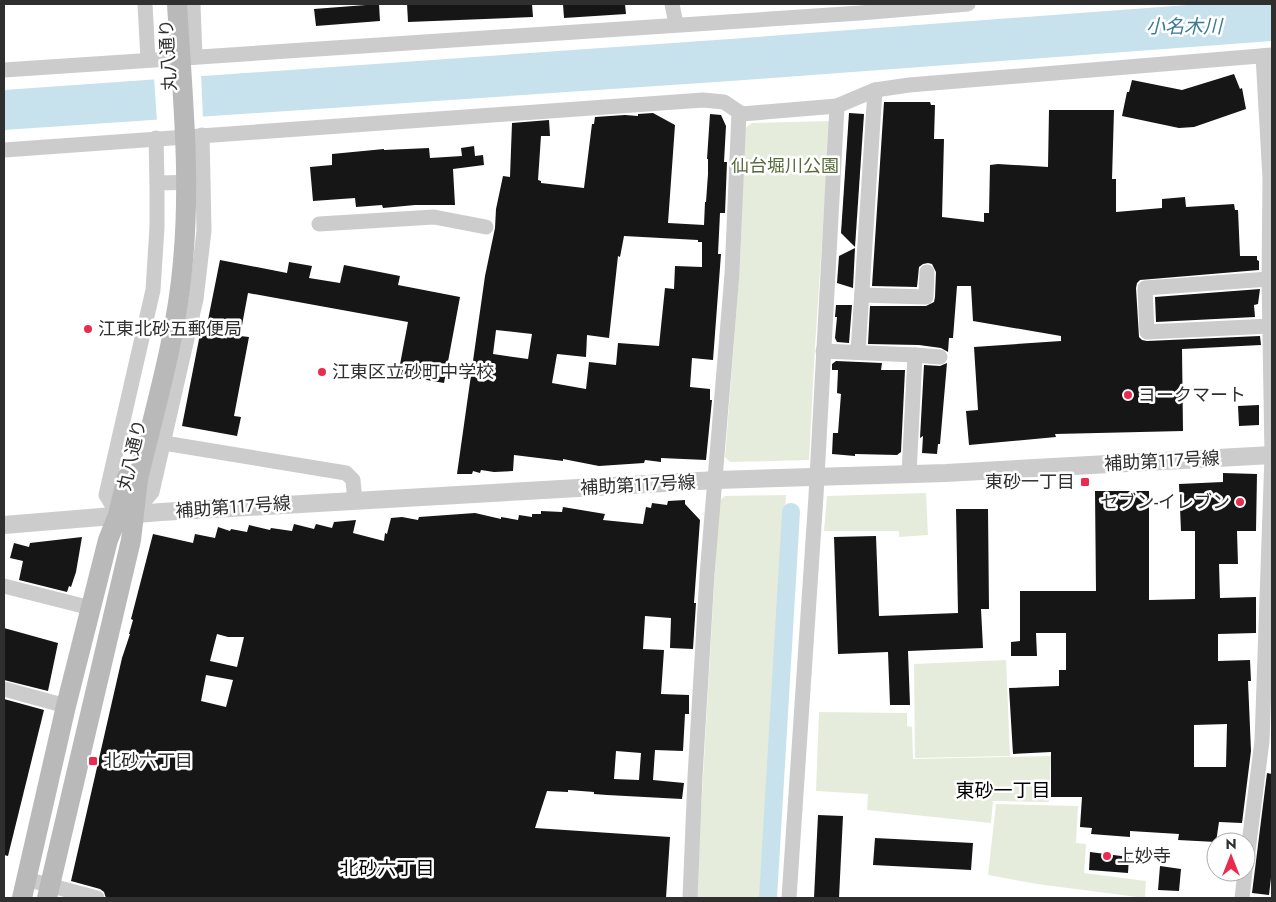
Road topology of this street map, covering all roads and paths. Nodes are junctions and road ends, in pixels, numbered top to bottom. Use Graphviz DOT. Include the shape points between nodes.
graph roads {
  1 [pos="145,4"];
  2 [pos="165,4"];
  3 [pos="177,4"];
  4 [pos="193,4"];
  5 [pos="672,4"];
  6 [pos="968,4"];
  7 [pos="676,24"];
  8 [pos="1268,56"];
  9 [pos="195,57"];
  10 [pos="148,60"];
  11 [pos="4,70"];
  12 [pos="875,90"];
  13 [pos="837,106"];
  14 [pos="739,112"];
  15 [pos="202,135"];
  16 [pos="156,138"];
  17 [pos="4,150"];
  18 [pos="203,182"];
  19 [pos="157,183"];
  20 [pos="319,224"];
  21 [pos="486,227"];
  22 [pos="927,272"];
  23 [pos="1270,285"];
  24 [pos="862,295"];
  25 [pos="1270,326"];
  26 [pos="823,351"];
  27 [pos="858,352"];
  28 [pos="915,355"];
  29 [pos="940,357"];
  30 [pos="164,443"];
  31 [pos="1272,455"];
  32 [pos="909,474"];
  33 [pos="816,477"];
  34 [pos="132,478"];
  35 [pos="716,480"];
  36 [pos="354,501"];
  37 [pos="1271,506"];
  38 [pos="125,515"];
  39 [pos="4,525"];
  40 [pos="4,586"];
  41 [pos="91,608"];
  42 [pos="4,689"];
  43 [pos="66,706"];
  44 [pos="1267,742"];
  45 [pos="1252,832"];
  46 [pos="1244,882"];
  47 [pos="24,889"];
  48 [pos="49,892"];
  49 [pos="97,898"];
  50 [pos="690,898"];
  51 [pos="789,898"];
  52 [pos="1242,898"];
  1 -- 10 [label="street"];
  2 -- 34 [label="main road, 丸八通り" via="175,221 172,262"];
  3 -- 34 [label="main road, 丸八通り, bridge" via="186,158 183,263 172,334"];
  4 -- 9 [label="street"];
  5 -- 7 [label="street"];
  6 -- 7 [label="street"];
  7 -- 9 [label="street"];
  8 -- 12 [label="street"];
  8 -- 23 [label="street"];
  9 -- 10 [label="street"];
  10 -- 11 [label="street"];
  12 -- 13 [label="street"];
  12 -- 24 [label="street"];
  13 -- 14 [label="street"];
  13 -- 26 [label="street"];
  14 -- 15 [label="street" via="724,102 703,100"];
  14 -- 35 [label="street" via="732,274"];
  15 -- 16 [label="street"];
  15 -- 18 [label="street"];
  16 -- 17 [label="street"];
  16 -- 19 [label="street"];
  18 -- 19 [label="street"];
  18 -- 30 [label="street" via="204,231 196,298"];
  19 -- 38 [label="street" via="158,227 153,290 106,495"];
  20 -- 21 [label="street" via="434,217"];
  22 -- 24 [label="street" via="926,297"];
  23 -- 25 [label="street"];
  23 -- 25 [label="street" via="1145,288 1147,332"];
  24 -- 27 [label="street"];
  25 -- 31 [label="street"];
  26 -- 27 [label="street"];
  26 -- 33 [label="street"];
  27 -- 28 [label="street"];
  28 -- 29 [label="street"];
  28 -- 32 [label="street"];
  30 -- 36 [label="street" via="346,473 354,480"];
  30 -- 38 [label="street" via="152,492"];
  31 -- 32 [label="street, 補助第117号線"];
  31 -- 37 [label="street"];
  32 -- 33 [label="street, 補助第117号線"];
  33 -- 35 [label="street, 補助第117号線"];
  33 -- 51 [label="street"];
  34 -- 38 [label="main road, 丸八通り"];
  35 -- 36 [label="street, 補助第117号線"];
  35 -- 50 [label="street" via="701,670"];
  36 -- 38 [label="street, 補助第117号線"];
  37 -- 44 [label="street"];
  38 -- 39 [label="street, 補助第117号線"];
  38 -- 41 [label="main road, 丸八通り" via="108,540"];
  38 -- 48 [label="main road, 丸八通り" via="131,540"];
  40 -- 41 [label="street"];
  41 -- 43 [label="main road, 丸八通り"];
  42 -- 43 [label="street"];
  43 -- 47 [label="main road, 丸八通り"];
  44 -- 45 [label="street"];
  46 -- 52 [label="street"];
  47 -- 48 [label="street"];
  48 -- 49 [label="street"];
}
